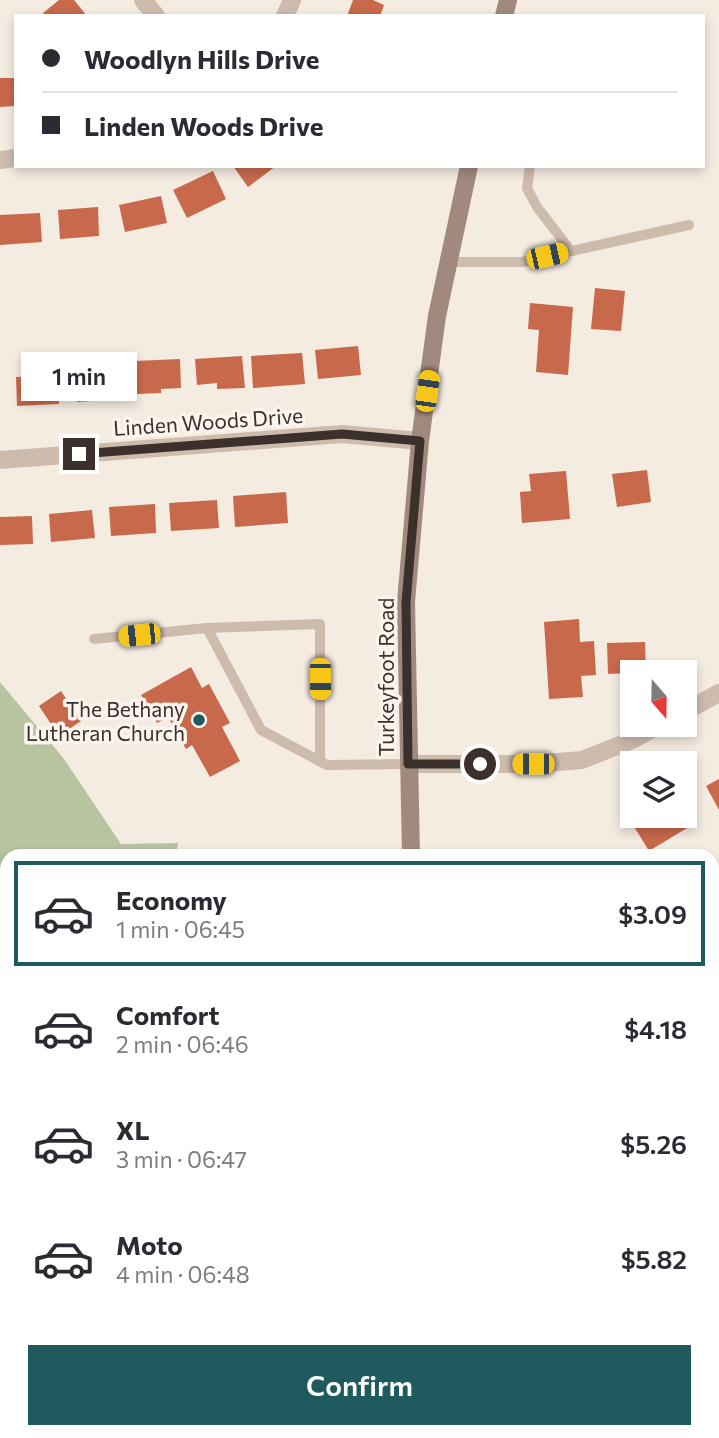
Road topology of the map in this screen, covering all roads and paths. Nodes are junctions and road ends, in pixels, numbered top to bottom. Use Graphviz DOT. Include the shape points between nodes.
graph roads {
  1 [pos="143,0"];
  2 [pos="154,14"];
  3 [pos="469,168"];
  4 [pos="530,168"];
  5 [pos="689,225"];
  6 [pos="571,251"];
  7 [pos="447,262"];
  8 [pos="420,441"];
  9 [pos="0,460"];
  10 [pos="207,628"];
  11 [pos="94,639"];
  12 [pos="719,693"];
  13 [pos="697,705"];
  14 [pos="637,737"];
  15 [pos="320,761"];
  16 [pos="408,764"];
  17 [pos="411,849"];
  1 -- 2 [label="street"];
  3 -- 7 [label="main road, Turkeyfoot Road"];
  4 -- 6 [label="lane" via="527,188"];
  5 -- 6 [label="lane"];
  6 -- 7 [label="lane" via="522,262"];
  7 -- 8 [label="main road, Turkeyfoot Road"];
  8 -- 9 [label="street, Linden Woods Drive" via="342,434"];
  8 -- 16 [label="main road, Turkeyfoot Road" via="406,602"];
  10 -- 11 [label="lane"];
  10 -- 15 [label="lane" via="261,730"];
  10 -- 15 [label="lane" via="320,624"];
  12 -- 13 [label="street"];
  14 -- 16 [label="street" via="582,761"];
  15 -- 16 [label="lane" via="339,766"];
  16 -- 17 [label="main road, Turkeyfoot Road"];
}
